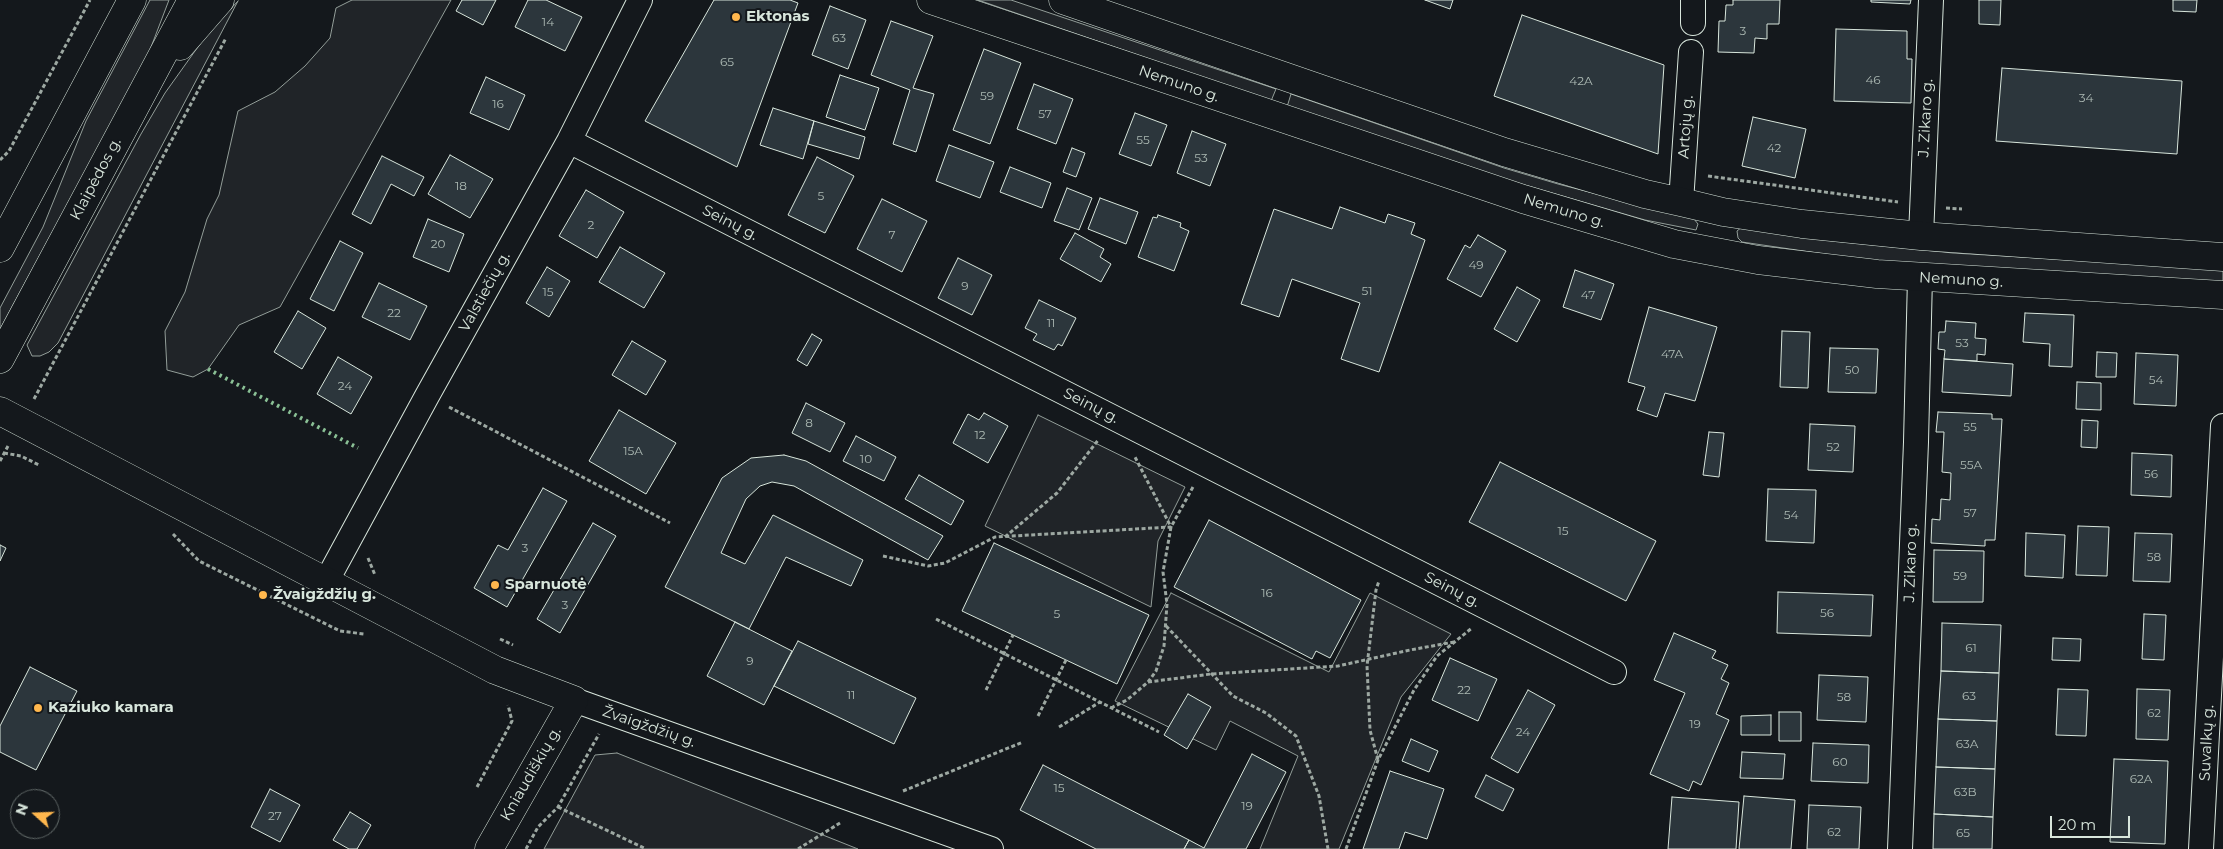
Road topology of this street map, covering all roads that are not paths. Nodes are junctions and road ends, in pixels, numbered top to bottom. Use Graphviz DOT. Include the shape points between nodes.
graph roads {
  1 [pos="132,0"];
  2 [pos="192,0"];
  3 [pos="220,0"];
  4 [pos="640,0"];
  5 [pos="931,0"];
  6 [pos="1063,0"];
  7 [pos="1931,0"];
  8 [pos="1691,52"];
  9 [pos="146,85"];
  10 [pos="569,141"];
  11 [pos="1681,202"];
  12 [pos="1723,212"];
  13 [pos="1921,236"];
  14 [pos="0,248"];
  15 [pos="1715,252"];
  16 [pos="2223,256"];
  17 [pos="1920,277"];
  18 [pos="2223,295"];
  19 [pos="0,359"];
  20 [pos="0,411"];
  21 [pos="2223,426"];
  22 [pos="326,582"];
  23 [pos="1614,672"];
  24 [pos="574,700"];
  25 [pos="489,849"];
  26 [pos="991,849"];
  27 [pos="1900,849"];
  28 [pos="2202,849"];
  1 -- 14 [label="main road"];
  2 -- 9 [label="main road, Klaipėdos g."];
  3 -- 9 [label="main road"];
  4 -- 10 [label="street, Valstiečių g."];
  5 -- 15 [label="main road, Nemuno g." via="1523,199 1674,244"];
  6 -- 11 [label="main road" via="1504,152"];
  7 -- 13 [label="street, J. Zikaro g."];
  8 -- 11 [label="street, Artojų g."];
  9 -- 19 [label="main road, Klaipėdos g."];
  10 -- 22 [label="street, Valstiečių g."];
  10 -- 23 [label="street, Seinų g."];
  11 -- 12 [label="main road"];
  12 -- 13 [label="main road"];
  12 -- 15 [label="main road"];
  13 -- 16 [label="main road"];
  15 -- 17 [label="main road, Nemuno g."];
  17 -- 18 [label="main road, Nemuno g."];
  17 -- 27 [label="street, J. Zikaro g."];
  20 -- 22 [label="main road, Žvaigždžių g."];
  21 -- 28 [label="street, Suvalkų g."];
  22 -- 24 [label="main road, Žvaigždžių g." via="495,670"];
  24 -- 25 [label="main road, Kniaudiškių g."];
  24 -- 26 [label="street, Žvaigždžių g."];
}
